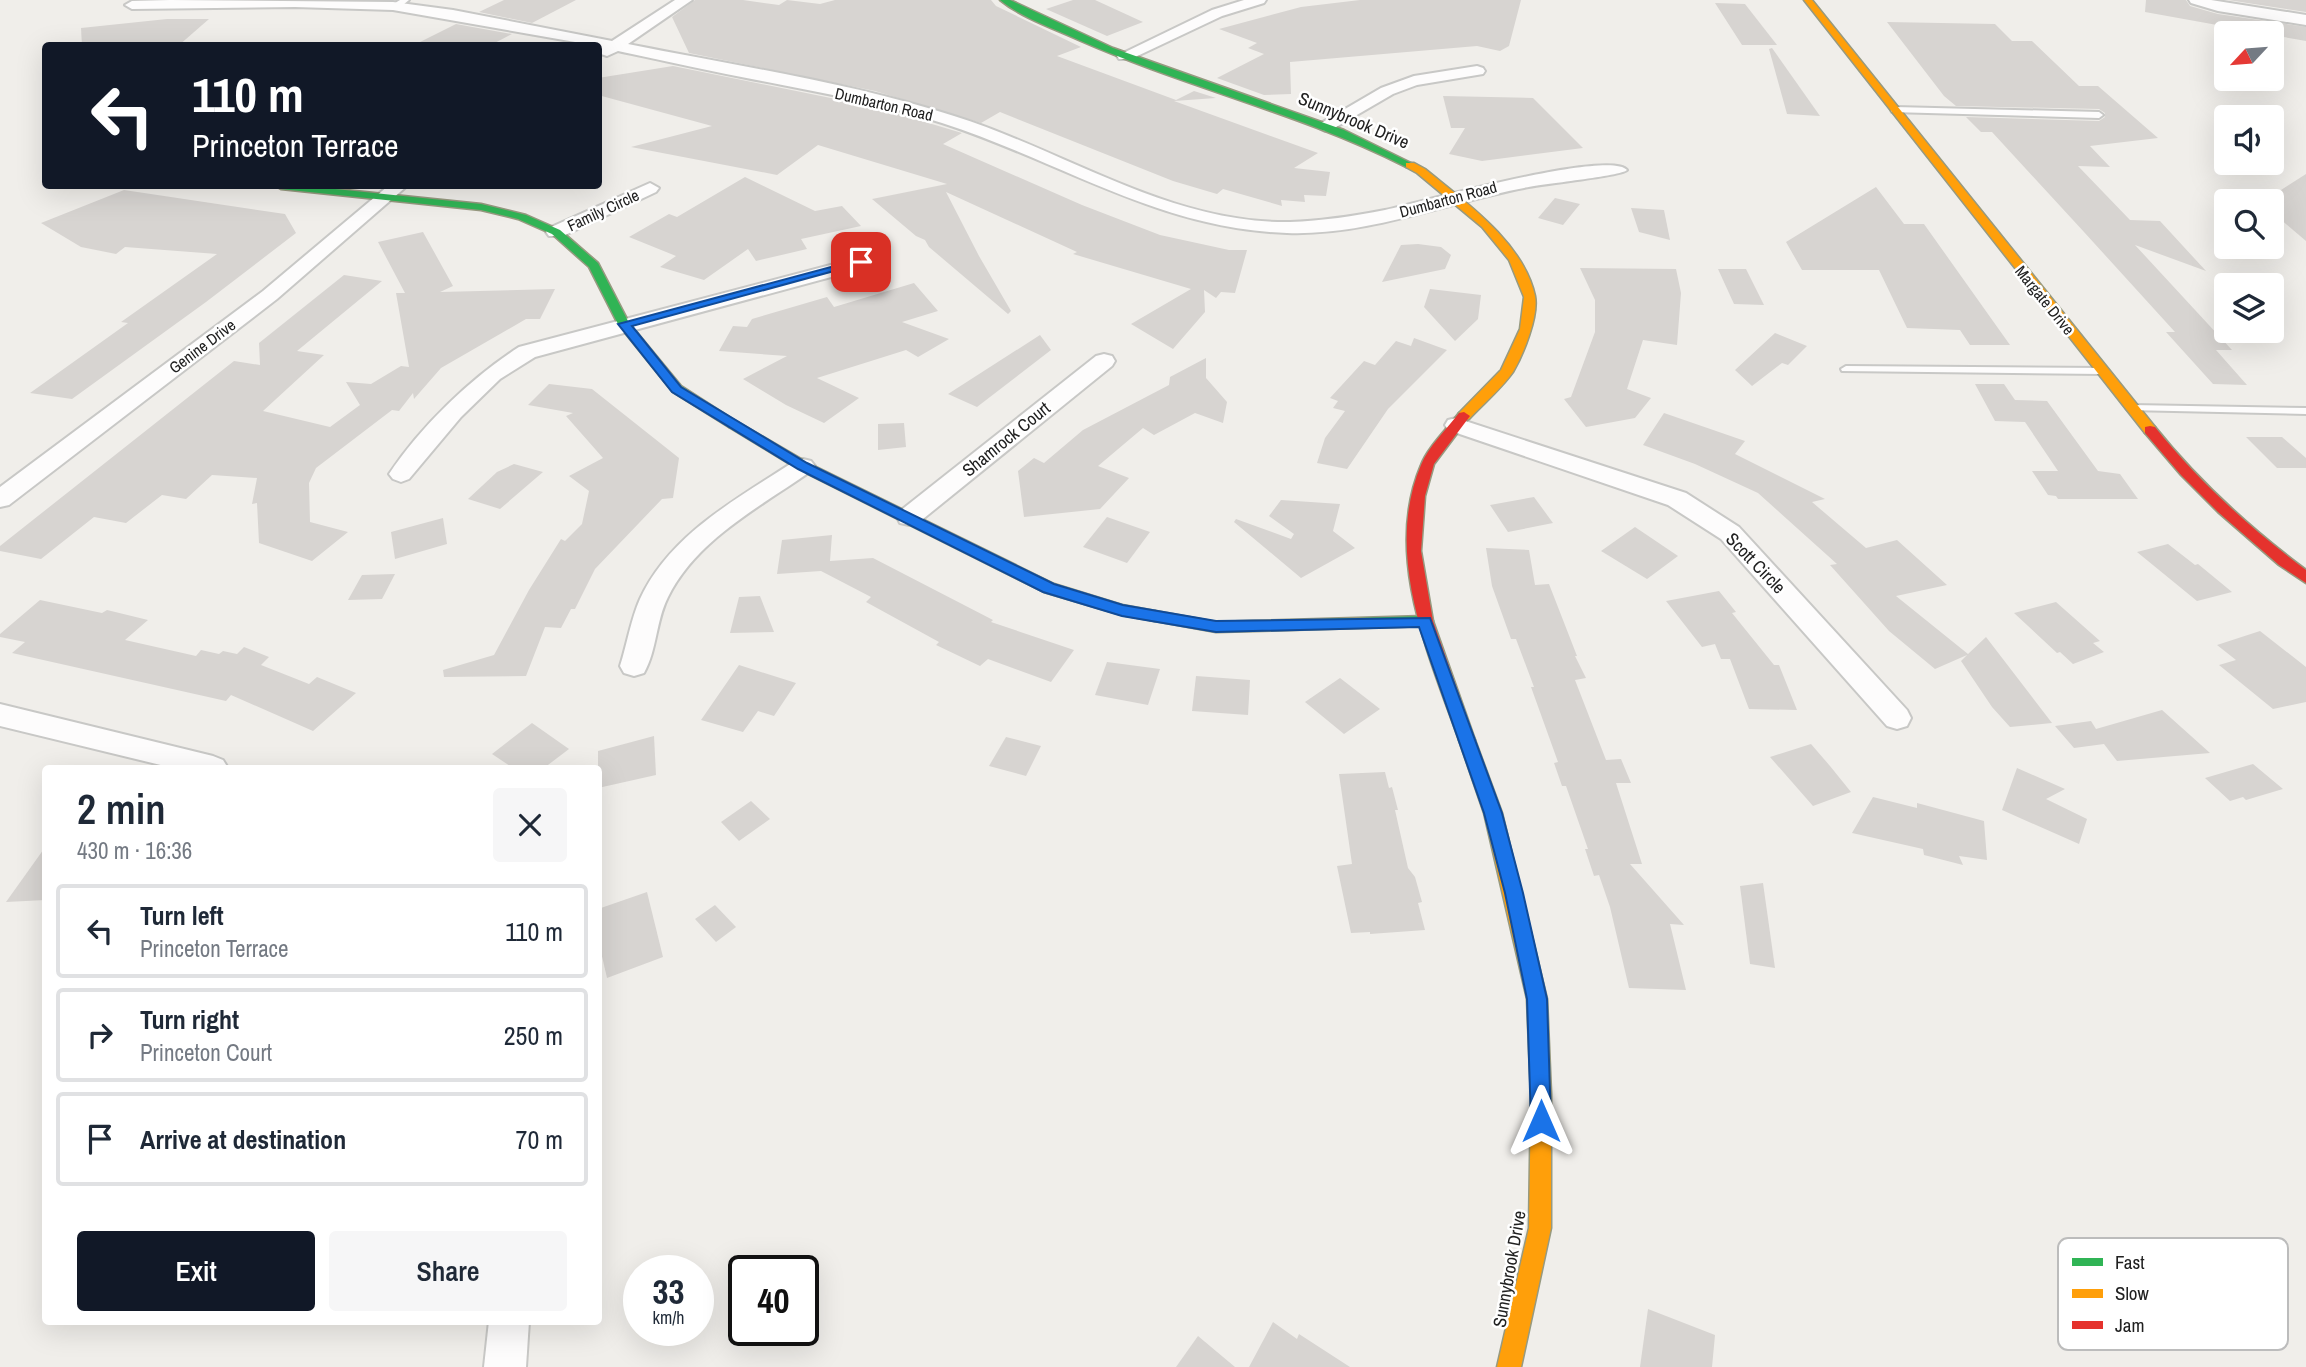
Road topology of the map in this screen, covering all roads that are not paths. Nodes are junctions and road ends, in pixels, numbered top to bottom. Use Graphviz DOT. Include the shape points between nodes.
graph roads {
  1 [pos="685,0"];
  2 [pos="1004,0"];
  3 [pos="1259,0"];
  4 [pos="1808,0"];
  5 [pos="2196,0"];
  6 [pos="400,3"];
  7 [pos="132,5"];
  8 [pos="2306,20"];
  9 [pos="595,42"];
  10 [pos="602,43"];
  11 [pos="616,46"];
  12 [pos="602,54"];
  13 [pos="1125,55"];
  14 [pos="1477,71"];
  15 [pos="1895,110"];
  16 [pos="2099,115"];
  17 [pos="1325,126"];
  18 [pos="1618,170"];
  19 [pos="650,188"];
  20 [pos="364,189"];
  21 [pos="391,190"];
  22 [pos="1452,197"];
  23 [pos="556,232"];
  24 [pos="861,262"];
  25 [pos="624,324"];
  26 [pos="1104,361"];
  27 [pos="1846,369"];
  28 [pos="2102,371"];
  29 [pos="2132,408"];
  30 [pos="2306,411"];
  31 [pos="1456,425"];
  32 [pos="803,466"];
  33 [pos="401,474"];
  34 [pos="0,499"];
  35 [pos="909,517"];
  36 [pos="2306,578"];
  37 [pos="1425,621"];
  38 [pos="634,666"];
  39 [pos="0,715"];
  40 [pos="1897,718"];
  41 [pos="202,765"];
  42 [pos="509,1325"];
  43 [pos="505,1367"];
  44 [pos="1509,1367"];
  1 -- 11 [label="street"];
  2 -- 13 [label="street, Sunnybrook Drive"];
  3 -- 13 [label="street" via="1217,13"];
  4 -- 15 [label="street, Margate Drive"];
  5 -- 8 [label="street"];
  6 -- 7 [label="street, Dumbarton Road"];
  6 -- 9 [label="street, Dumbarton Road"];
  10 -- 11 [label="street, Dumbarton Road"];
  11 -- 12 [label="street"];
  11 -- 22 [label="street, Dumbarton Road" via="948,119 1139,197 1189,215 1239,225 1316,228 1359,222"];
  13 -- 17 [label="street, Sunnybrook Drive"];
  14 -- 17 [label="street" via="1414,81"];
  15 -- 16 [label="lane"];
  15 -- 28 [label="street, Margate Drive"];
  17 -- 22 [label="street, Sunnybrook Drive" via="1421,171"];
  18 -- 22 [label="street, Dumbarton Road" via="1522,180"];
  19 -- 23 [label="street, Family Circle"];
  20 -- 21 [label="street"];
  21 -- 23 [label="street" via="522,217"];
  21 -- 34 [label="street, Genine Drive" via="270,295"];
  22 -- 31 [label="street, Sunnybrook Drive" via="1486,225 1514,258 1530,297 1526,329 1507,371"];
  23 -- 25 [label="street" via="594,265"];
  24 -- 25 [label="street"];
  25 -- 32 [label="street" via="677,389"];
  25 -- 33 [label="street" via="527,352 492,374"];
  26 -- 35 [label="street, Shamrock Court"];
  27 -- 28 [label="lane"];
  28 -- 29 [label="street, Margate Drive"];
  29 -- 30 [label="lane"];
  29 -- 36 [label="street, Margate Drive" via="2177,466 2241,528"];
  31 -- 37 [label="street, Sunnybrook Drive" via="1428,463 1418,496 1415,551"];
  31 -- 40 [label="street, Scott Circle" via="1678,499 1730,533"];
  32 -- 35 [label="street"];
  32 -- 38 [label="street" via="717,524 673,564 653,600"];
  35 -- 37 [label="street" via="1049,588 1122,610 1216,627"];
  37 -- 44 [label="street, Sunnybrook Drive" via="1493,813 1537,999 1539,1228"];
  39 -- 41 [label="street"];
  42 -- 43 [label="street"];
}
